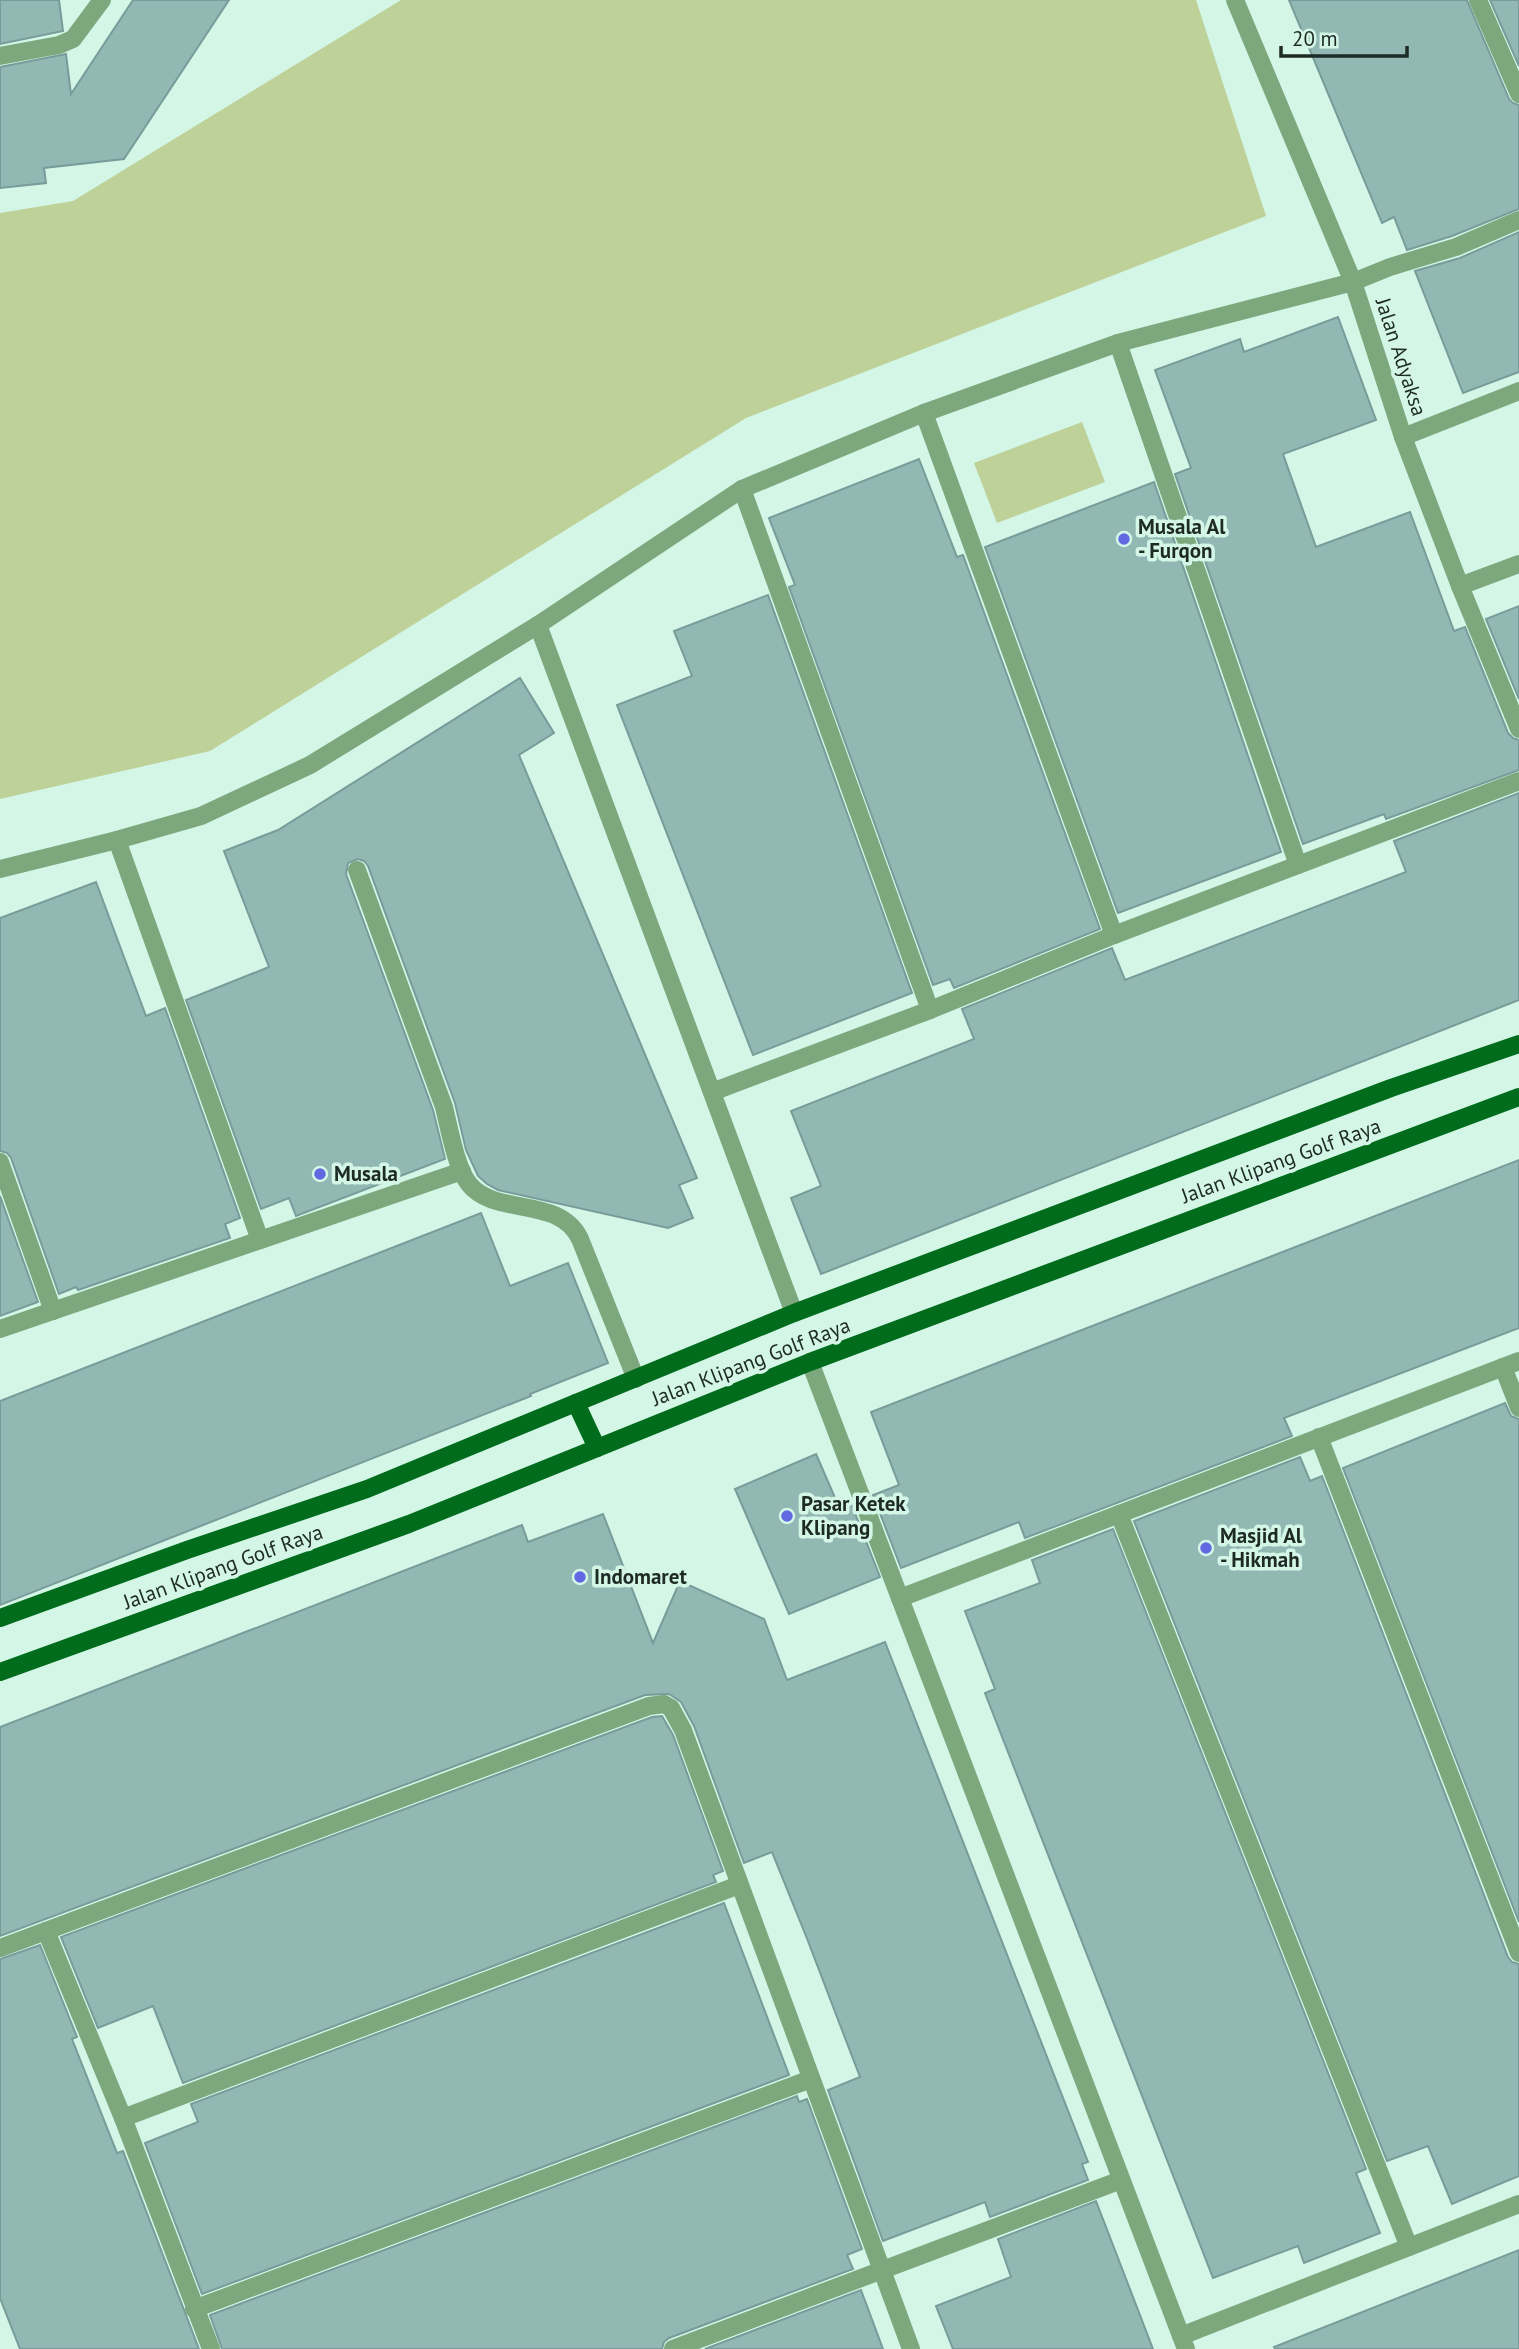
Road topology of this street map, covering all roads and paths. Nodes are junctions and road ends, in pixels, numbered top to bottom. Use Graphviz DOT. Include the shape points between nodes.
graph roads {
  1 [pos="102,0"];
  2 [pos="1236,0"];
  3 [pos="1478,0"];
  4 [pos="0,56"];
  5 [pos="1519,94"];
  6 [pos="1519,220"];
  7 [pos="1353,282"];
  8 [pos="1118,344"];
  9 [pos="1519,391"];
  10 [pos="924,413"];
  11 [pos="1403,437"];
  12 [pos="742,489"];
  13 [pos="1519,564"];
  14 [pos="1460,586"];
  15 [pos="538,625"];
  16 [pos="1519,729"];
  17 [pos="1519,781"];
  18 [pos="117,840"];
  19 [pos="1298,865"];
  20 [pos="0,869"];
  21 [pos="357,870"];
  22 [pos="1114,934"];
  23 [pos="930,1010"];
  24 [pos="1519,1044"];
  25 [pos="712,1092"];
  26 [pos="1519,1097"];
  27 [pos="0,1162"];
  28 [pos="462,1171"];
  29 [pos="260,1240"];
  30 [pos="53,1311"];
  31 [pos="794,1313"];
  32 [pos="0,1329"];
  33 [pos="810,1362"];
  34 [pos="1511,1364"];
  35 [pos="636,1379"];
  36 [pos="576,1404"];
  37 [pos="1519,1408"];
  38 [pos="1319,1437"];
  39 [pos="597,1448"];
  40 [pos="1119,1514"];
  41 [pos="900,1598"];
  42 [pos="0,1618"];
  43 [pos="0,1672"];
  44 [pos="739,1885"];
  45 [pos="46,1931"];
  46 [pos="0,1948"];
  47 [pos="1519,1953"];
  48 [pos="811,2079"];
  49 [pos="123,2118"];
  50 [pos="1121,2180"];
  51 [pos="1519,2204"];
  52 [pos="1409,2247"];
  53 [pos="882,2269"];
  54 [pos="194,2309"];
  55 [pos="1183,2342"];
  56 [pos="677,2348"];
  57 [pos="211,2349"];
  58 [pos="911,2349"];
  1 -- 4 [label="street" via="73,39 59,46"];
  2 -- 7 [label="street, Jalan Adyaksa"];
  3 -- 5 [label="street"];
  6 -- 7 [label="street"];
  7 -- 8 [label="street"];
  7 -- 11 [label="street, Jalan Adyaksa"];
  8 -- 10 [label="street"];
  8 -- 19 [label="street"];
  9 -- 11 [label="street"];
  10 -- 12 [label="street"];
  10 -- 22 [label="street"];
  11 -- 14 [label="street, Jalan Adyaksa"];
  12 -- 15 [label="street"];
  12 -- 23 [label="street"];
  13 -- 14 [label="street"];
  14 -- 16 [label="street, Jalan Adyaksa"];
  15 -- 18 [label="street" via="310,765 201,816"];
  15 -- 25 [label="street"];
  17 -- 19 [label="street"];
  18 -- 20 [label="street"];
  18 -- 29 [label="street"];
  19 -- 22 [label="street"];
  21 -- 28 [label="street" via="444,1107"];
  22 -- 23 [label="street"];
  23 -- 25 [label="street"];
  24 -- 31 [label="main road, Jalan Klipang Golf Raya"];
  25 -- 31 [label="street"];
  26 -- 33 [label="main road, Jalan Klipang Golf Raya"];
  27 -- 30 [label="street"];
  28 -- 29 [label="street"];
  28 -- 35 [label="street" via="480,1195 560,1218 575,1229"];
  29 -- 30 [label="street"];
  30 -- 32 [label="street"];
  31 -- 35 [label="main road, Jalan Klipang Golf Raya"];
  33 -- 39 [label="main road, Jalan Klipang Golf Raya"];
  33 -- 41 [label="street"];
  34 -- 37 [label="street"];
  34 -- 38 [label="street"];
  35 -- 36 [label="main road, Jalan Klipang Golf Raya"];
  36 -- 39 [label="main road"];
  36 -- 42 [label="main road, Jalan Klipang Golf Raya" via="367,1489"];
  38 -- 40 [label="street"];
  38 -- 47 [label="street"];
  39 -- 43 [label="main road, Jalan Klipang Golf Raya" via="409,1524"];
  40 -- 41 [label="street"];
  40 -- 52 [label="street"];
  41 -- 50 [label="street"];
  44 -- 45 [label="street" via="683,1730 671,1708 659,1703"];
  44 -- 48 [label="street"];
  44 -- 49 [label="street"];
  45 -- 46 [label="street"];
  45 -- 49 [label="street"];
  48 -- 53 [label="street"];
  48 -- 54 [label="street"];
  49 -- 54 [label="street"];
  50 -- 53 [label="street"];
  50 -- 55 [label="street"];
  51 -- 52 [label="street"];
  52 -- 55 [label="street"];
  53 -- 56 [label="street"];
  53 -- 58 [label="street"];
  54 -- 57 [label="street"];
}
